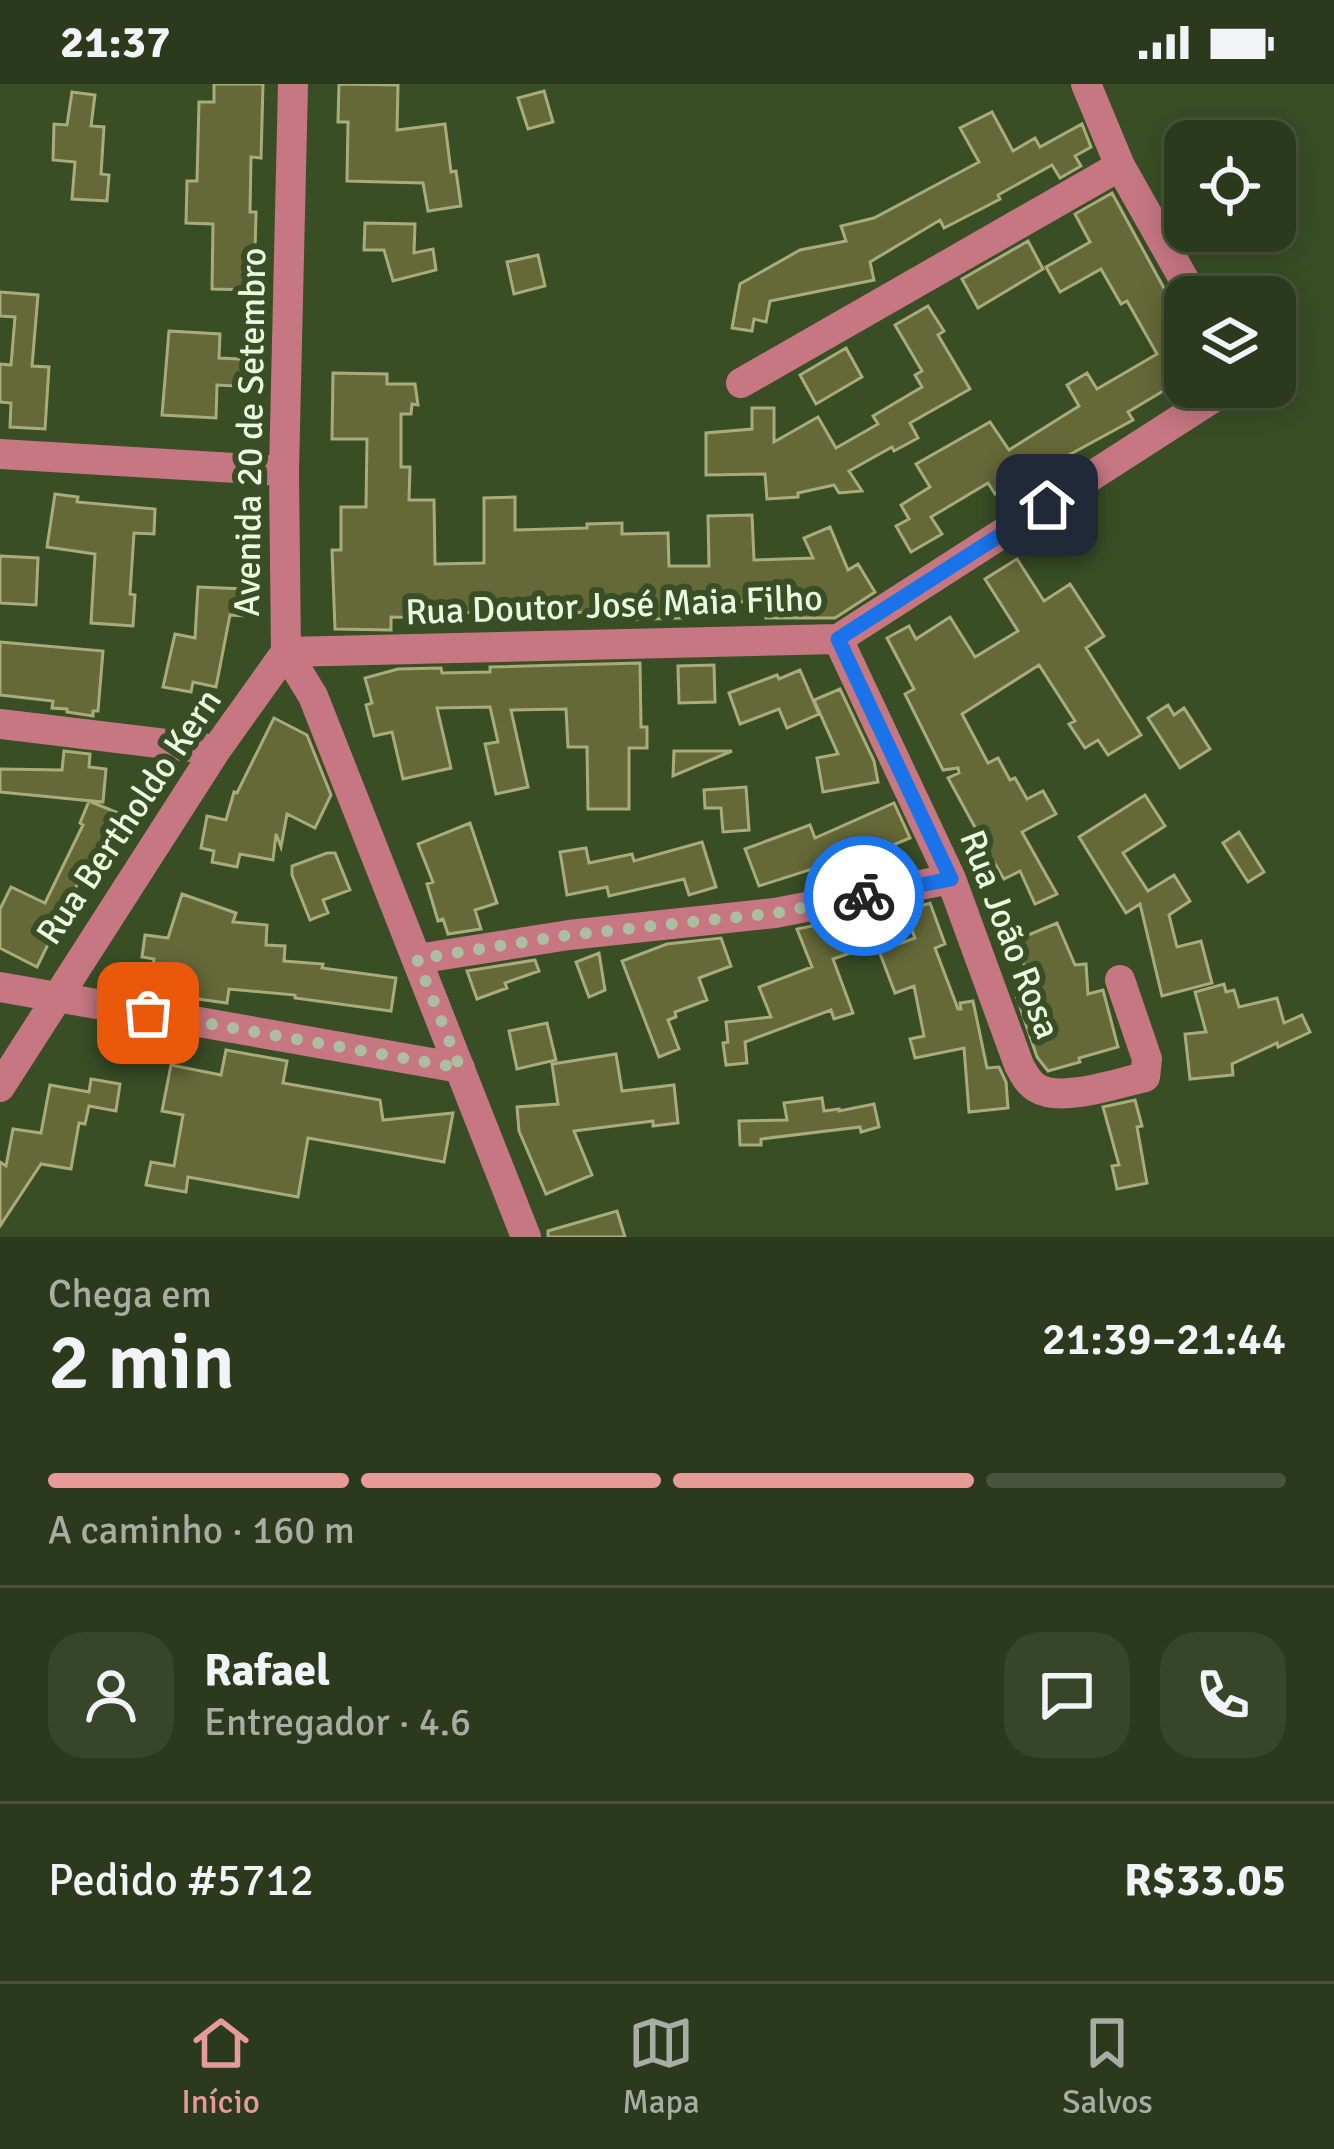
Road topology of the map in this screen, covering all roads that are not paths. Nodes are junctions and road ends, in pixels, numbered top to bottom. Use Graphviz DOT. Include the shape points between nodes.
graph roads {
  1 [pos="293,84"];
  2 [pos="1086,84"];
  3 [pos="1120,166"];
  4 [pos="1182,276"];
  5 [pos="741,383"];
  6 [pos="1197,408"];
  7 [pos="0,454"];
  8 [pos="284,471"];
  9 [pos="838,639"];
  10 [pos="286,652"];
  11 [pos="0,724"];
  12 [pos="217,750"];
  13 [pos="951,879"];
  14 [pos="417,959"];
  15 [pos="1120,980"];
  16 [pos="0,987"];
  17 [pos="56,997"];
  18 [pos="460,1068"];
  19 [pos="0,1087"];
  20 [pos="526,1237"];
  1 -- 8 [label="street, Avenida 20 de Setembro"];
  2 -- 3 [label="street"];
  3 -- 4 [label="street"];
  3 -- 5 [label="street"];
  6 -- 9 [label="street, Rua Doutor José Maia Filho"];
  7 -- 8 [label="street"];
  8 -- 10 [label="street, Avenida 20 de Setembro"];
  9 -- 10 [label="street, Rua Doutor José Maia Filho"];
  9 -- 13 [label="street, Rua João Rosa"];
  10 -- 12 [label="street, Rua Bertholdo Kern"];
  10 -- 14 [label="street, Avenida 20 de Setembro" via="313,696"];
  11 -- 12 [label="street"];
  12 -- 17 [label="street, Rua Bertholdo Kern"];
  13 -- 14 [label="street" via="776,913"];
  13 -- 15 [label="street, Rua João Rosa" via="1031,1085 1072,1093 1145,1077 1147,1059"];
  14 -- 18 [label="street, Avenida 20 de Setembro"];
  16 -- 17 [label="street"];
  17 -- 18 [label="street"];
  17 -- 19 [label="street, Rua Bertholdo Kern"];
  18 -- 20 [label="street, Avenida 20 de Setembro"];
}
